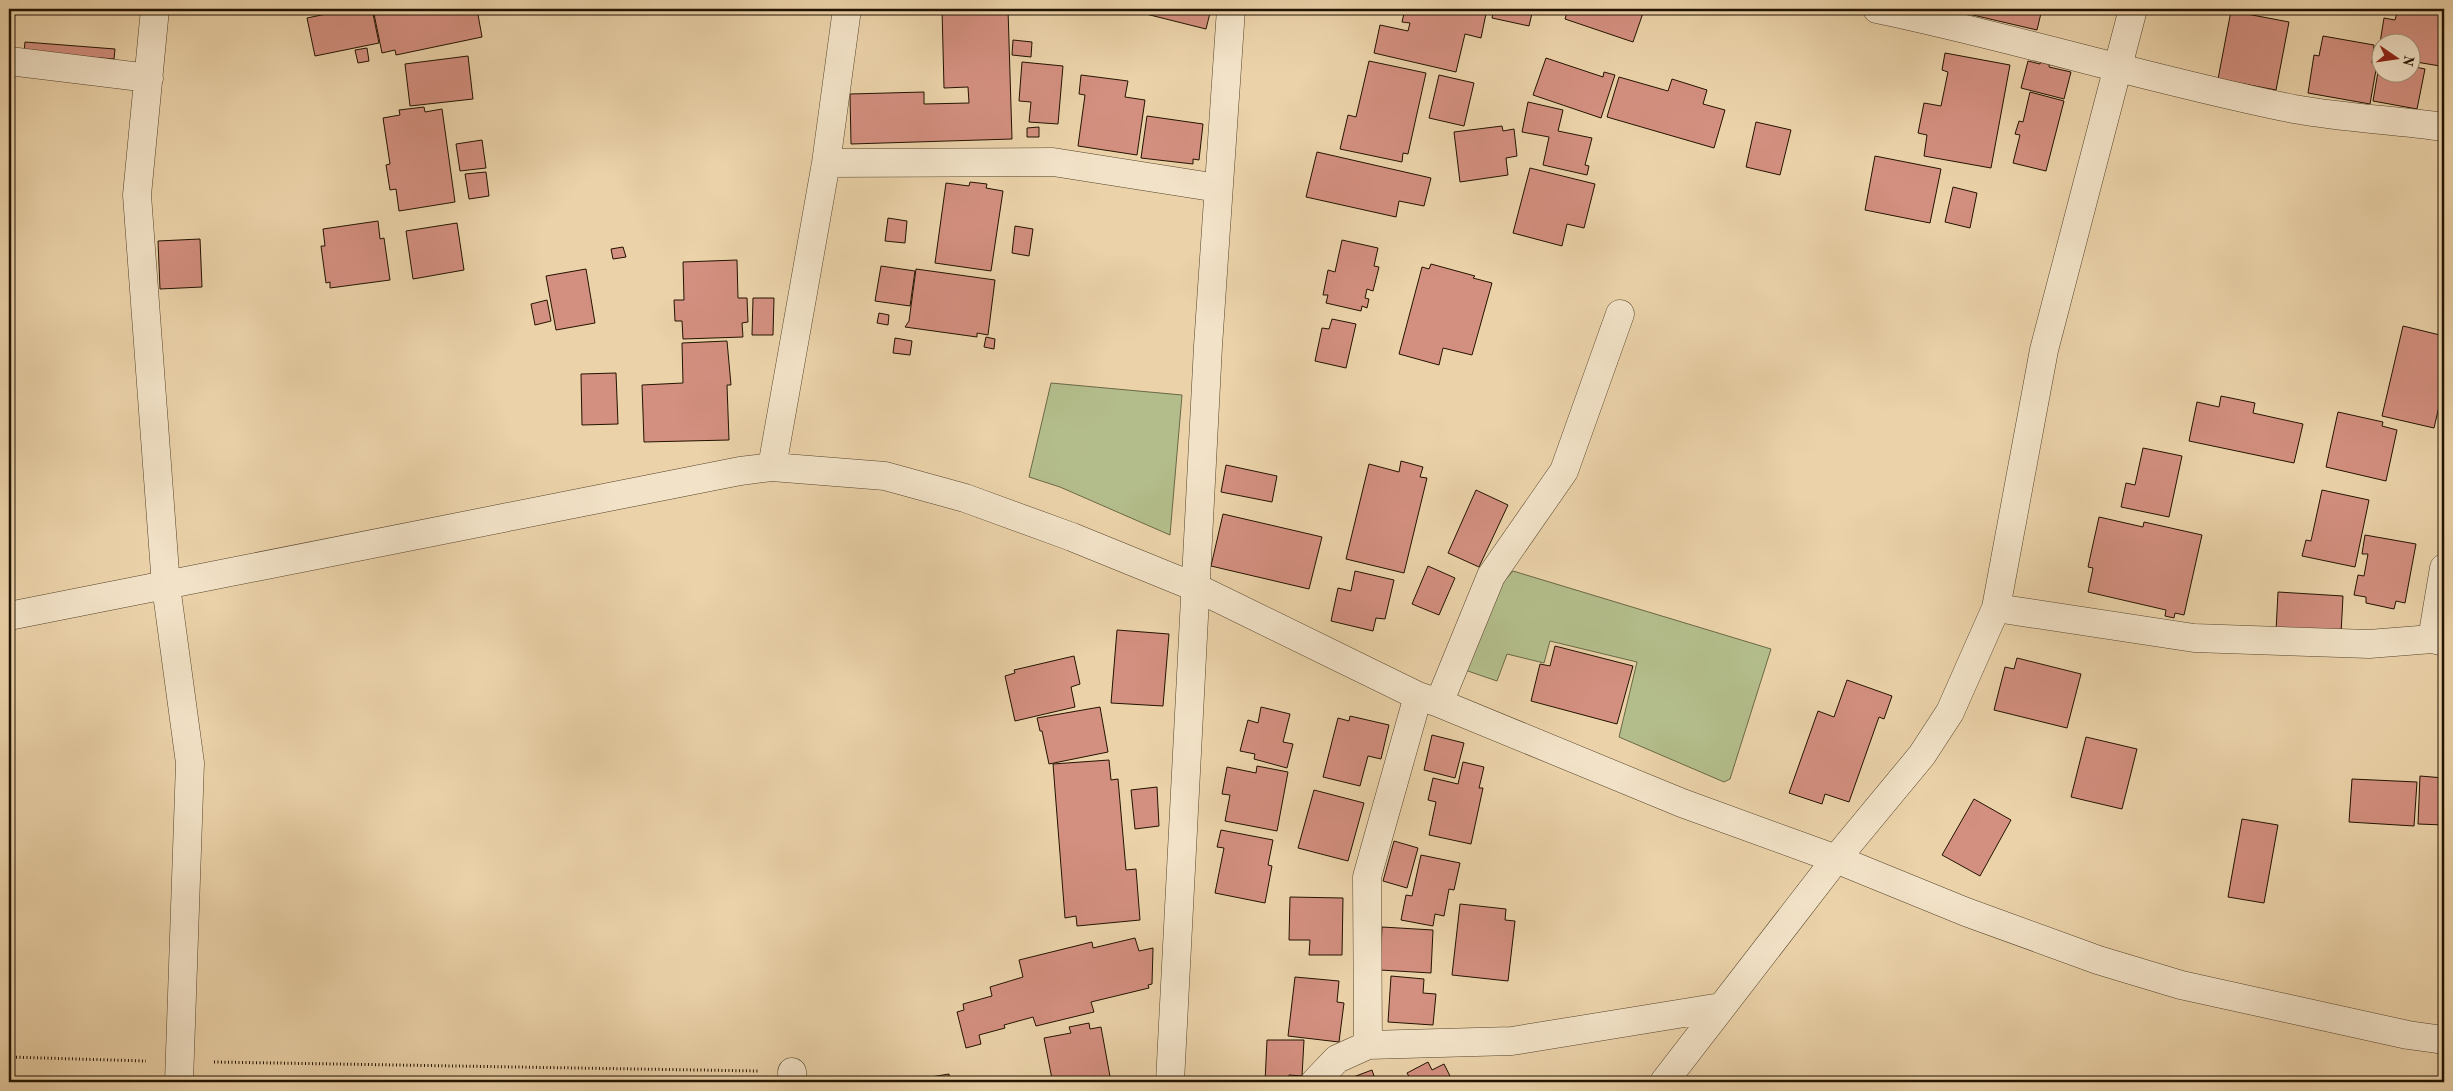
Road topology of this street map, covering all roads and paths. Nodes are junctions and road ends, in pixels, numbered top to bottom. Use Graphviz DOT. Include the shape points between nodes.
graph roads {
  1 [pos="156,9"];
  2 [pos="847,9"];
  3 [pos="1231,9"];
  4 [pos="1877,9"];
  5 [pos="2133,9"];
  6 [pos="9,61"];
  7 [pos="2117,67"];
  8 [pos="149,78"];
  9 [pos="2444,127"];
  10 [pos="826,162"];
  11 [pos="1218,188"];
  12 [pos="1620,314"];
  13 [pos="772,467"];
  14 [pos="2444,568"];
  15 [pos="166,586"];
  16 [pos="1195,587"];
  17 [pos="1996,608"];
  18 [pos="9,616"];
  19 [pos="2438,640"];
  20 [pos="1428,700"];
  21 [pos="1836,859"];
  22 [pos="1721,1007"];
  23 [pos="2444,1040"];
  24 [pos="1368,1045"];
  25 [pos="9,1056"];
  26 [pos="179,1072"];
  27 [pos="793,1077"];
  28 [pos="1170,1082"];
  29 [pos="1315,1082"];
  30 [pos="1664,1082"];
  1 -- 8 [label="street"];
  2 -- 10 [label="street"];
  3 -- 11 [label="street"];
  4 -- 7 [label="street"];
  5 -- 7 [label="street"];
  6 -- 8 [label="street"];
  7 -- 9 [label="street" via="2295,109"];
  7 -- 17 [label="street" via="2044,350"];
  8 -- 15 [label="street" via="137,195"];
  10 -- 11 [label="street" via="1053,162"];
  10 -- 13 [label="street"];
  11 -- 16 [label="street"];
  12 -- 20 [label="street" via="1564,471 1491,576"];
  13 -- 15 [label="street"];
  13 -- 16 [label="street" via="884,476 965,498"];
  14 -- 19 [label="street"];
  15 -- 18 [label="street"];
  15 -- 26 [label="street" via="190,763"];
  16 -- 20 [label="street"];
  16 -- 28 [label="street"];
  17 -- 19 [label="street" via="2194,638 2368,644"];
  17 -- 21 [label="street" via="1950,712 1922,755"];
  20 -- 21 [label="street" via="1682,803"];
  20 -- 24 [label="street" via="1367,877"];
  21 -- 22 [label="street"];
  21 -- 23 [label="street" via="1966,912 2181,986"];
  22 -- 24 [label="street" via="1512,1041"];
  22 -- 30 [label="street"];
  24 -- 29 [label="street" via="1338,1059"];
  25 -- 26 [label="path"];
  26 -- 27 [label="path"];
}
